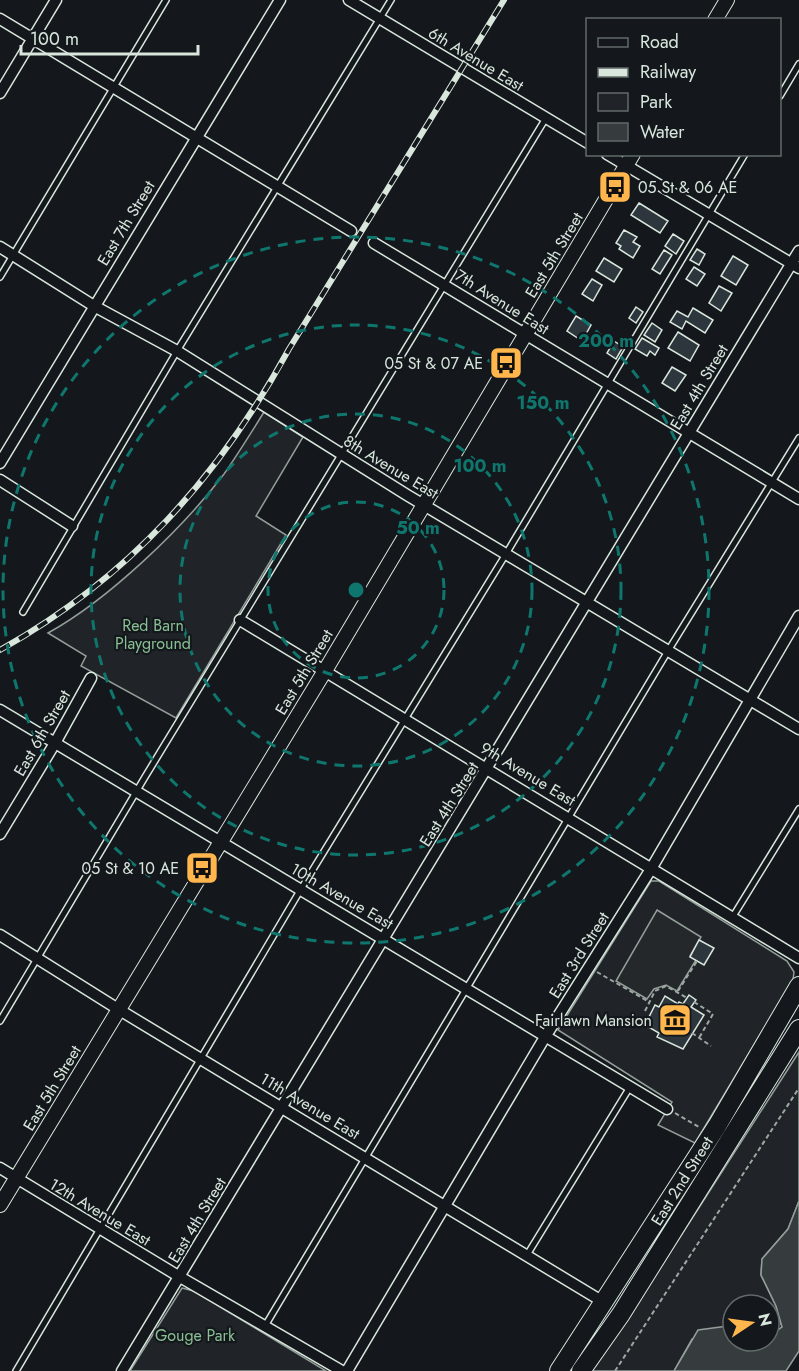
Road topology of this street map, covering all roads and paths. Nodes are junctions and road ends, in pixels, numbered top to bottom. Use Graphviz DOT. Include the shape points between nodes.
graph roads {
  1 [pos="57,0"];
  2 [pos="166,0"];
  3 [pos="280,0"];
  4 [pos="349,0"];
  5 [pos="391,0"];
  6 [pos="727,0"];
  7 [pos="380,18"];
  8 [pos="716,18"];
  9 [pos="0,20"];
  10 [pos="32,40"];
  11 [pos="799,64"];
  12 [pos="114,88"];
  13 [pos="0,93"];
  14 [pos="781,94"];
  15 [pos="546,118"];
  16 [pos="195,138"];
  17 [pos="586,142"];
  18 [pos="615,156"];
  19 [pos="744,156"];
  20 [pos="630,160"];
  21 [pos="278,185"];
  22 [pos="710,215"];
  23 [pos="351,231"];
  24 [pos="374,243"];
  25 [pos="0,248"];
  26 [pos="799,251"];
  27 [pos="13,255"];
  28 [pos="795,266"];
  29 [pos="0,277"];
  30 [pos="446,285"];
  31 [pos="94,306"];
  32 [pos="525,335"];
  33 [pos="177,351"];
  34 [pos="608,385"];
  35 [pos="689,433"];
  36 [pos="799,438"];
  37 [pos="341,455"];
  38 [pos="0,463"];
  39 [pos="0,480"];
  40 [pos="772,482"];
  41 [pos="799,498"];
  42 [pos="422,504"];
  43 [pos="72,526"];
  44 [pos="506,554"];
  45 [pos="587,602"];
  46 [pos="23,612"];
  47 [pos="799,616"];
  48 [pos="240,620"];
  49 [pos="668,651"];
  50 [pos="326,669"];
  51 [pos="91,678"];
  52 [pos="749,698"];
  53 [pos="0,710"];
  54 [pos="405,718"];
  55 [pos="799,729"];
  56 [pos="55,743"];
  57 [pos="489,768"];
  58 [pos="137,791"];
  59 [pos="799,809"];
  60 [pos="568,816"];
  61 [pos="0,834"];
  62 [pos="219,842"];
  63 [pos="651,869"];
  64 [pos="301,889"];
  65 [pos="732,919"];
  66 [pos="0,935"];
  67 [pos="384,938"];
  68 [pos="39,958"];
  69 [pos="799,958"];
  70 [pos="697,961"];
  71 [pos="589,968"];
  72 [pos="799,986"];
  73 [pos="466,988"];
  74 [pos="677,992"];
  75 [pos="687,998"];
  76 [pos="649,1002"];
  77 [pos="694,1002"];
  78 [pos="118,1009"];
  79 [pos="645,1011"];
  80 [pos="0,1021"];
  81 [pos="799,1029"];
  82 [pos="693,1034"];
  83 [pos="546,1037"];
  84 [pos="699,1038"];
  85 [pos="711,1046"];
  86 [pos="200,1058"];
  87 [pos="630,1087"];
  88 [pos="799,1088"];
  89 [pos="283,1107"];
  90 [pos="668,1109"];
  91 [pos="700,1127"];
  92 [pos="365,1157"];
  93 [pos="0,1168"];
  94 [pos="16,1179"];
  95 [pos="0,1205"];
  96 [pos="446,1206"];
  97 [pos="98,1228"];
  98 [pos="527,1255"];
  99 [pos="180,1277"];
  100 [pos="605,1303"];
  101 [pos="266,1326"];
  102 [pos="16,1371"];
  103 [pos="122,1371"];
  104 [pos="342,1371"];
  105 [pos="347,1371"];
  106 [pos="559,1371"];
  107 [pos="581,1371"];
  108 [pos="615,1371"];
  1 -- 10 [label="street"];
  2 -- 12 [label="lane"];
  3 -- 16 [label="street, East 7th Street"];
  4 -- 7 [label="street, 6th Avenue East"];
  5 -- 7 [label="lane"];
  6 -- 8 [label="street"];
  7 -- 15 [label="street, 6th Avenue East"];
  7 -- 21 [label="lane"];
  9 -- 10 [label="street"];
  10 -- 12 [label="street"];
  10 -- 13 [label="street"];
  11 -- 14 [label="lane"];
  12 -- 16 [label="street"];
  12 -- 27 [label="lane"];
  15 -- 17 [label="street, 6th Avenue East"];
  15 -- 30 [label="lane"];
  16 -- 21 [label="street"];
  16 -- 31 [label="street, East 7th Street"];
  18 -- 20 [label="street"];
  19 -- 22 [label="lane"];
  20 -- 22 [label="street"];
  20 -- 32 [label="street, East 5th Street"];
  21 -- 23 [label="street"];
  21 -- 33 [label="lane"];
  22 -- 28 [label="street"];
  22 -- 34 [label="lane"];
  24 -- 30 [label="street, 7th Avenue East"];
  25 -- 27 [label="street, 8th Avenue East"];
  26 -- 28 [label="street, East 4th Street"];
  27 -- 29 [label="lane"];
  27 -- 31 [label="street, 8th Avenue East"];
  28 -- 35 [label="street, East 4th Street"];
  30 -- 32 [label="street, 7th Avenue East"];
  30 -- 37 [label="lane"];
  31 -- 33 [label="street, 8th Avenue East"];
  31 -- 38 [label="street, East 7th Street"];
  32 -- 34 [label="street, 7th Avenue East"];
  32 -- 42 [label="street, East 5th Street"];
  33 -- 37 [label="street, 8th Avenue East"];
  33 -- 43 [label="lane"];
  34 -- 35 [label="street, 7th Avenue East"];
  34 -- 44 [label="lane"];
  35 -- 40 [label="street, 7th Avenue East"];
  35 -- 45 [label="street, East 4th Street"];
  36 -- 40 [label="lane"];
  37 -- 42 [label="street, 8th Avenue East"];
  37 -- 48 [label="lane"];
  39 -- 43 [label="street"];
  40 -- 41 [label="street, 7th Avenue East"];
  40 -- 49 [label="lane"];
  42 -- 44 [label="street, 8th Avenue East"];
  42 -- 50 [label="street, East 5th Street"];
  43 -- 46 [label="lane"];
  44 -- 45 [label="street, 8th Avenue East"];
  44 -- 54 [label="lane"];
  45 -- 49 [label="street, 8th Avenue East"];
  45 -- 57 [label="street, East 4th Street"];
  47 -- 52 [label="street, East 3rd Street"];
  48 -- 50 [label="street, 9th Avenue East"];
  48 -- 58 [label="lane"];
  49 -- 52 [label="street, 8th Avenue East"];
  49 -- 60 [label="lane"];
  50 -- 54 [label="street, 9th Avenue East"];
  50 -- 62 [label="street, East 5th Street"];
  51 -- 56 [label="street, East 6th Street"];
  52 -- 55 [label="street, 8th Avenue East"];
  52 -- 63 [label="street, East 3rd Street"];
  53 -- 56 [label="street, 10th Avenue East"];
  54 -- 57 [label="street, 9th Avenue East"];
  54 -- 64 [label="lane"];
  56 -- 58 [label="street, 10th Avenue East"];
  56 -- 61 [label="street, East 6th Street"];
  57 -- 60 [label="street, 9th Avenue East"];
  57 -- 67 [label="street, East 4th Street"];
  58 -- 62 [label="street, 10th Avenue East"];
  58 -- 68 [label="lane"];
  59 -- 65 [label="lane"];
  60 -- 63 [label="street, 9th Avenue East"];
  60 -- 73 [label="lane"];
  62 -- 64 [label="street, 10th Avenue East"];
  62 -- 78 [label="street, East 5th Street"];
  63 -- 65 [label="street, 9th Avenue East"];
  63 -- 71 [label="street, East 3rd Street"];
  64 -- 67 [label="street, 10th Avenue East"];
  64 -- 86 [label="lane"];
  65 -- 69 [label="street, 9th Avenue East"];
  66 -- 68 [label="street, 11th Avenue East"];
  67 -- 73 [label="street, 10th Avenue East"];
  67 -- 89 [label="street, East 4th Street"];
  68 -- 78 [label="street, 11th Avenue East"];
  68 -- 80 [label="lane"];
  70 -- 74 [label="path"];
  71 -- 76 [label="path"];
  71 -- 83 [label="street, East 3rd Street"];
  72 -- 100 [label="highway, East 2nd Street" via="717,1126"];
  73 -- 83 [label="street, 10th Avenue East"];
  73 -- 92 [label="lane"];
  74 -- 75 [label="path"];
  74 -- 76 [label="path" via="666,986 655,991"];
  76 -- 79 [label="path"];
  77 -- 84 [label="path" via="713,1014"];
  78 -- 86 [label="street, 11th Avenue East"];
  78 -- 94 [label="street, East 5th Street"];
  81 -- 107 [label="highway, East 2nd Street" via="621,1314"];
  82 -- 84 [label="path"];
  83 -- 87 [label="street, 10th Avenue East"];
  83 -- 96 [label="street, East 3rd Street"];
  84 -- 85 [label="path"];
  86 -- 89 [label="street, 11th Avenue East"];
  86 -- 97 [label="lane"];
  87 -- 90 [label="street, 10th Avenue East"];
  87 -- 98 [label="lane"];
  88 -- 108 [label="path"];
  89 -- 92 [label="street, 11th Avenue East"];
  89 -- 99 [label="street, East 4th Street"];
  90 -- 91 [label="path"];
  92 -- 96 [label="street, 11th Avenue East"];
  92 -- 101 [label="lane"];
  93 -- 94 [label="street, 12th Avenue East"];
  94 -- 95 [label="street, East 5th Street"];
  94 -- 97 [label="street, 12th Avenue East"];
  96 -- 98 [label="street, 11th Avenue East"];
  96 -- 105 [label="street, East 3rd Street"];
  97 -- 99 [label="street, 12th Avenue East"];
  97 -- 102 [label="lane"];
  98 -- 100 [label="street, 11th Avenue East"];
  99 -- 101 [label="street, 12th Avenue East"];
  99 -- 103 [label="street, East 4th Street"];
  100 -- 106 [label="highway, East 2nd Street"];
  101 -- 104 [label="street, 12th Avenue East"];
}
